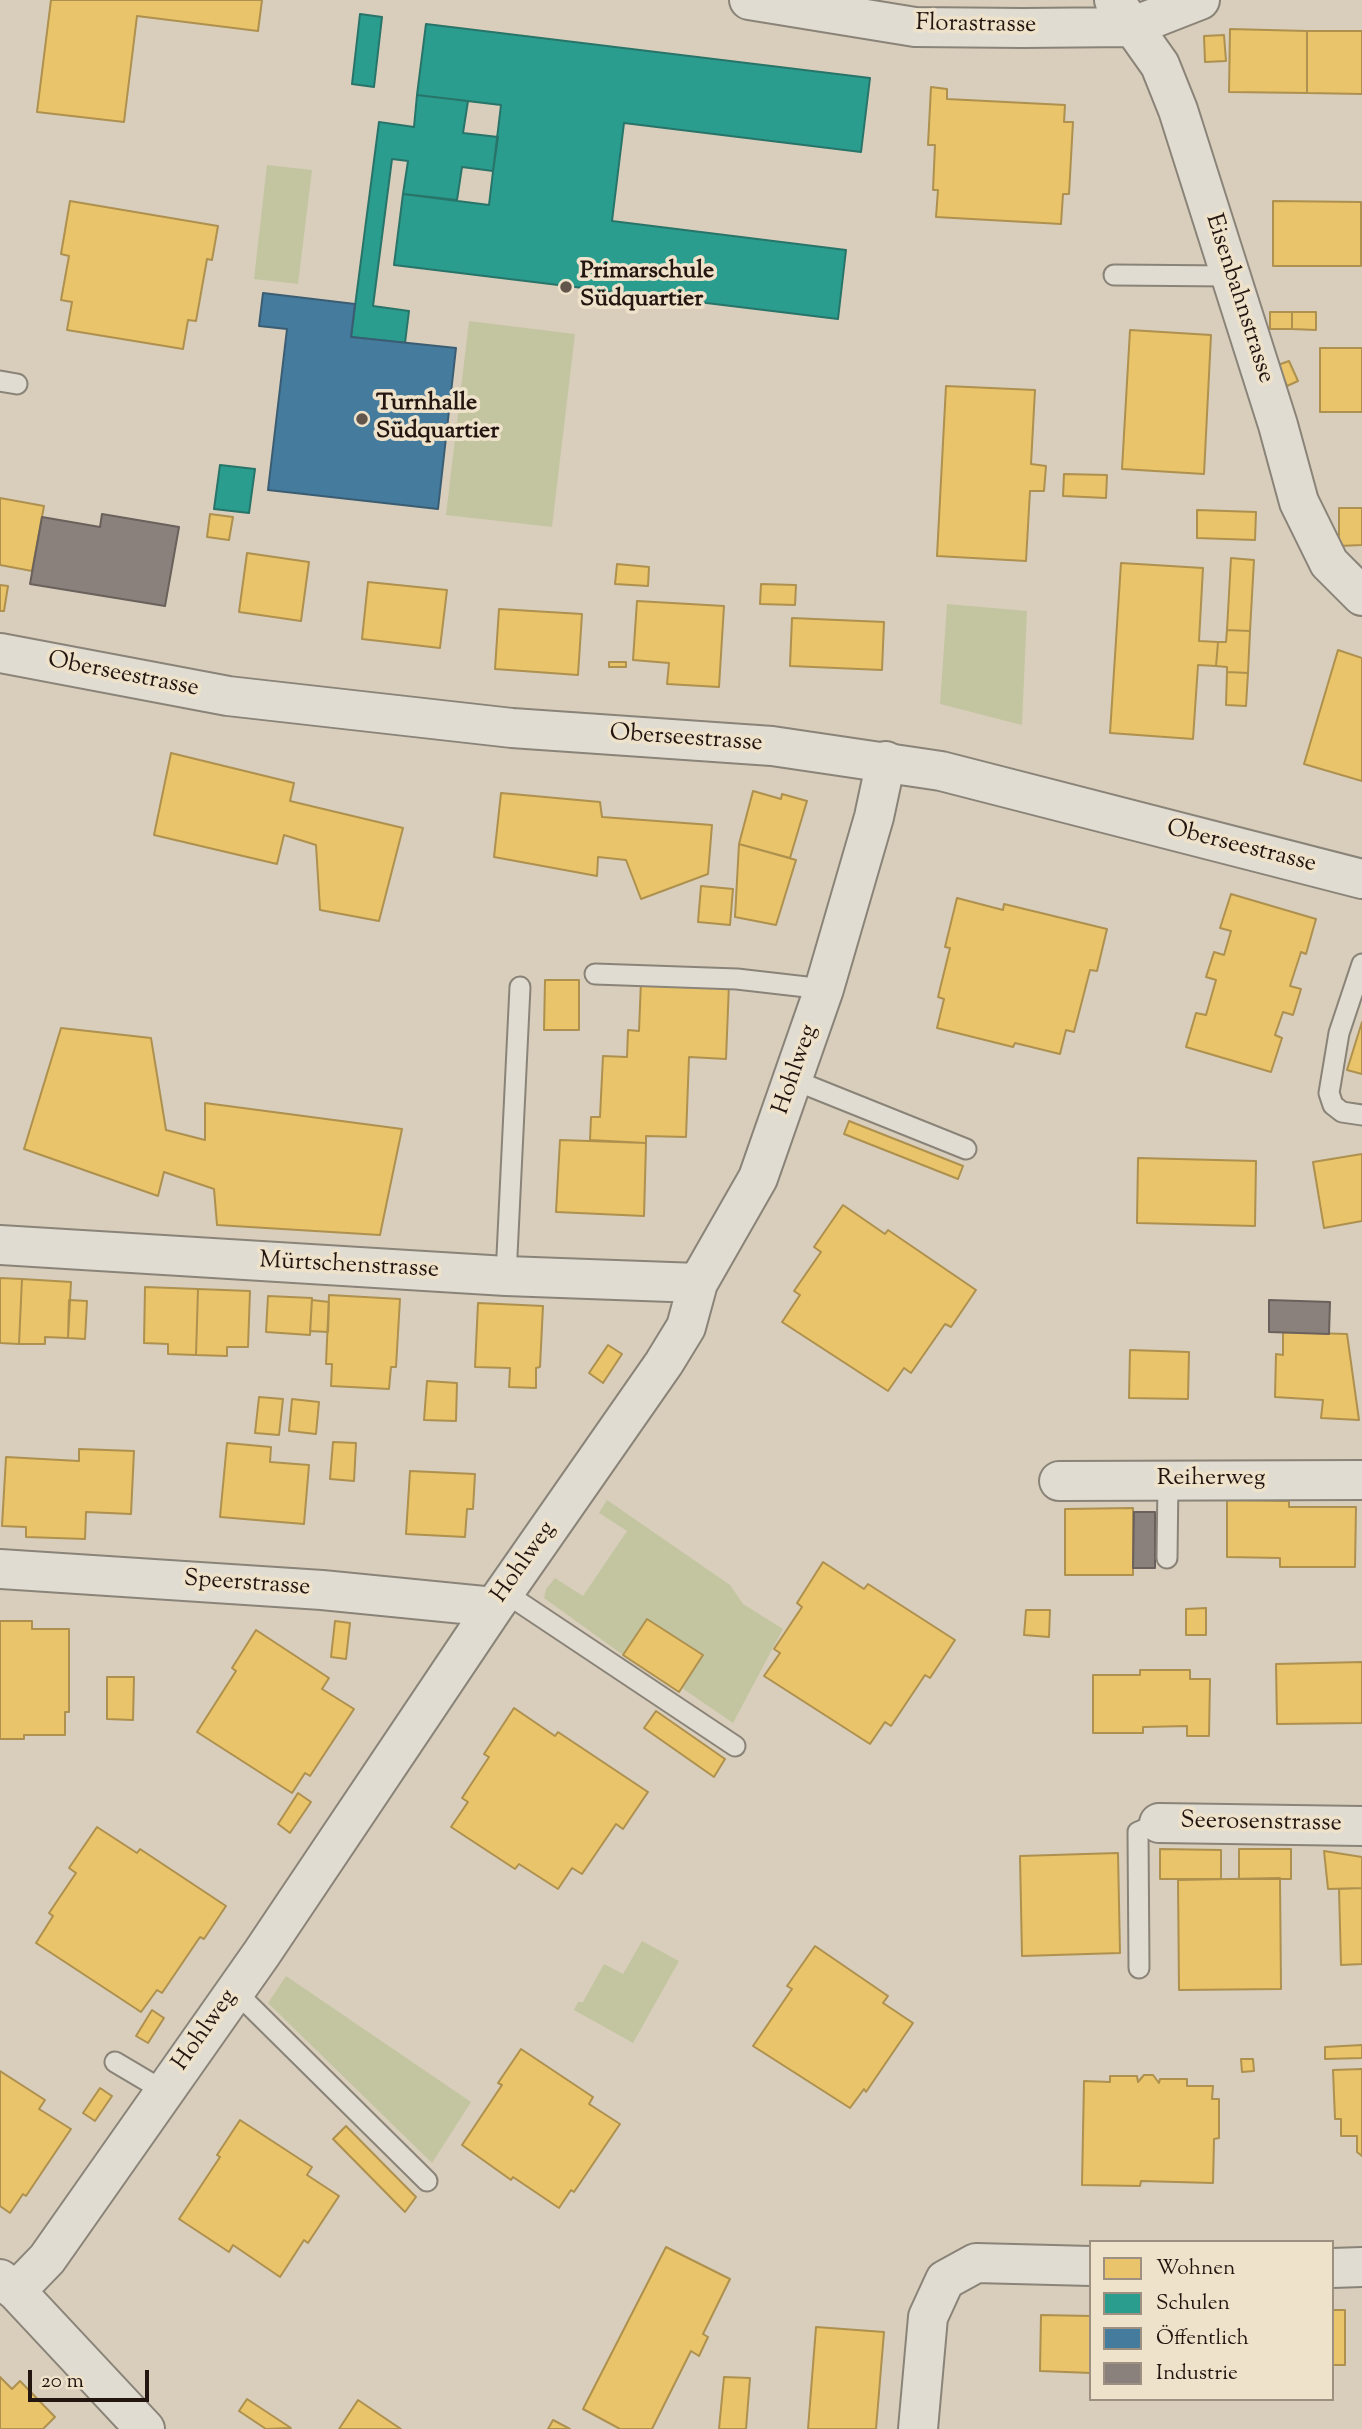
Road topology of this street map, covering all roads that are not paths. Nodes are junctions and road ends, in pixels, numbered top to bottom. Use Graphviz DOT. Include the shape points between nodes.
graph roads {
  1 [pos="749,0"];
  2 [pos="1200,0"];
  3 [pos="1122,13"];
  4 [pos="1114,275"];
  5 [pos="1230,276"];
  6 [pos="1362,596"];
  7 [pos="0,653"];
  8 [pos="887,761"];
  9 [pos="1362,879"];
  10 [pos="1362,964"];
  11 [pos="595,974"];
  12 [pos="520,987"];
  13 [pos="824,989"];
  14 [pos="794,1080"];
  15 [pos="1362,1115"];
  16 [pos="967,1149"];
  17 [pos="0,1245"];
  18 [pos="506,1276"];
  19 [pos="698,1283"];
  20 [pos="1168,1480"];
  21 [pos="1362,1480"];
  22 [pos="1059,1481"];
  23 [pos="1167,1558"];
  24 [pos="0,1569"];
  25 [pos="499,1599"];
  26 [pos="734,1746"];
  27 [pos="1159,1823"];
  28 [pos="1362,1826"];
  29 [pos="1139,1968"];
  30 [pos="234,1990"];
  31 [pos="115,2063"];
  32 [pos="164,2091"];
  33 [pos="427,2181"];
  34 [pos="1089,2266"];
  35 [pos="1362,2267"];
  36 [pos="1334,2268"];
  37 [pos="8,2285"];
  38 [pos="145,2429"];
  39 [pos="918,2429"];
  1 -- 3 [label="street, Florastrasse" via="915,27"];
  2 -- 3 [label="street, Florastrasse"];
  3 -- 5 [label="street, Eisenbahnstrasse" via="1160,65"];
  4 -- 5 [label="lane"];
  5 -- 6 [label="street, Eisenbahnstrasse" via="1299,502 1329,563"];
  7 -- 8 [label="street, Oberseestrasse" via="253,699 512,728 772,746"];
  8 -- 9 [label="street, Oberseestrasse"];
  8 -- 13 [label="street, Hohlweg"];
  10 -- 15 [label="lane" via="1339,1033 1329,1093 1342,1112"];
  11 -- 13 [label="lane" via="737,979"];
  12 -- 18 [label="lane"];
  13 -- 14 [label="street, Hohlweg"];
  14 -- 16 [label="lane"];
  14 -- 19 [label="street, Hohlweg" via="758,1178"];
  17 -- 18 [label="street, Mürtschenstrasse"];
  18 -- 19 [label="street, Mürtschenstrasse"];
  19 -- 25 [label="street, Hohlweg" via="685,1326 664,1363"];
  20 -- 21 [label="street, Reiherweg"];
  20 -- 22 [label="street, Reiherweg"];
  20 -- 23 [label="lane"];
  24 -- 25 [label="street, Speerstrasse"];
  25 -- 26 [label="lane"];
  25 -- 30 [label="street, Hohlweg"];
  27 -- 28 [label="street, Seerosenstrasse"];
  27 -- 29 [label="lane" via="1138,1832"];
  30 -- 32 [label="street, Hohlweg"];
  30 -- 33 [label="lane"];
  31 -- 32 [label="lane"];
  32 -- 37 [label="street, Hohlweg" via="47,2259"];
  34 -- 39 [label="street" via="976,2263 945,2280 928,2317"];
  35 -- 36 [label="street"];
  37 -- 38 [label="street"];
}
